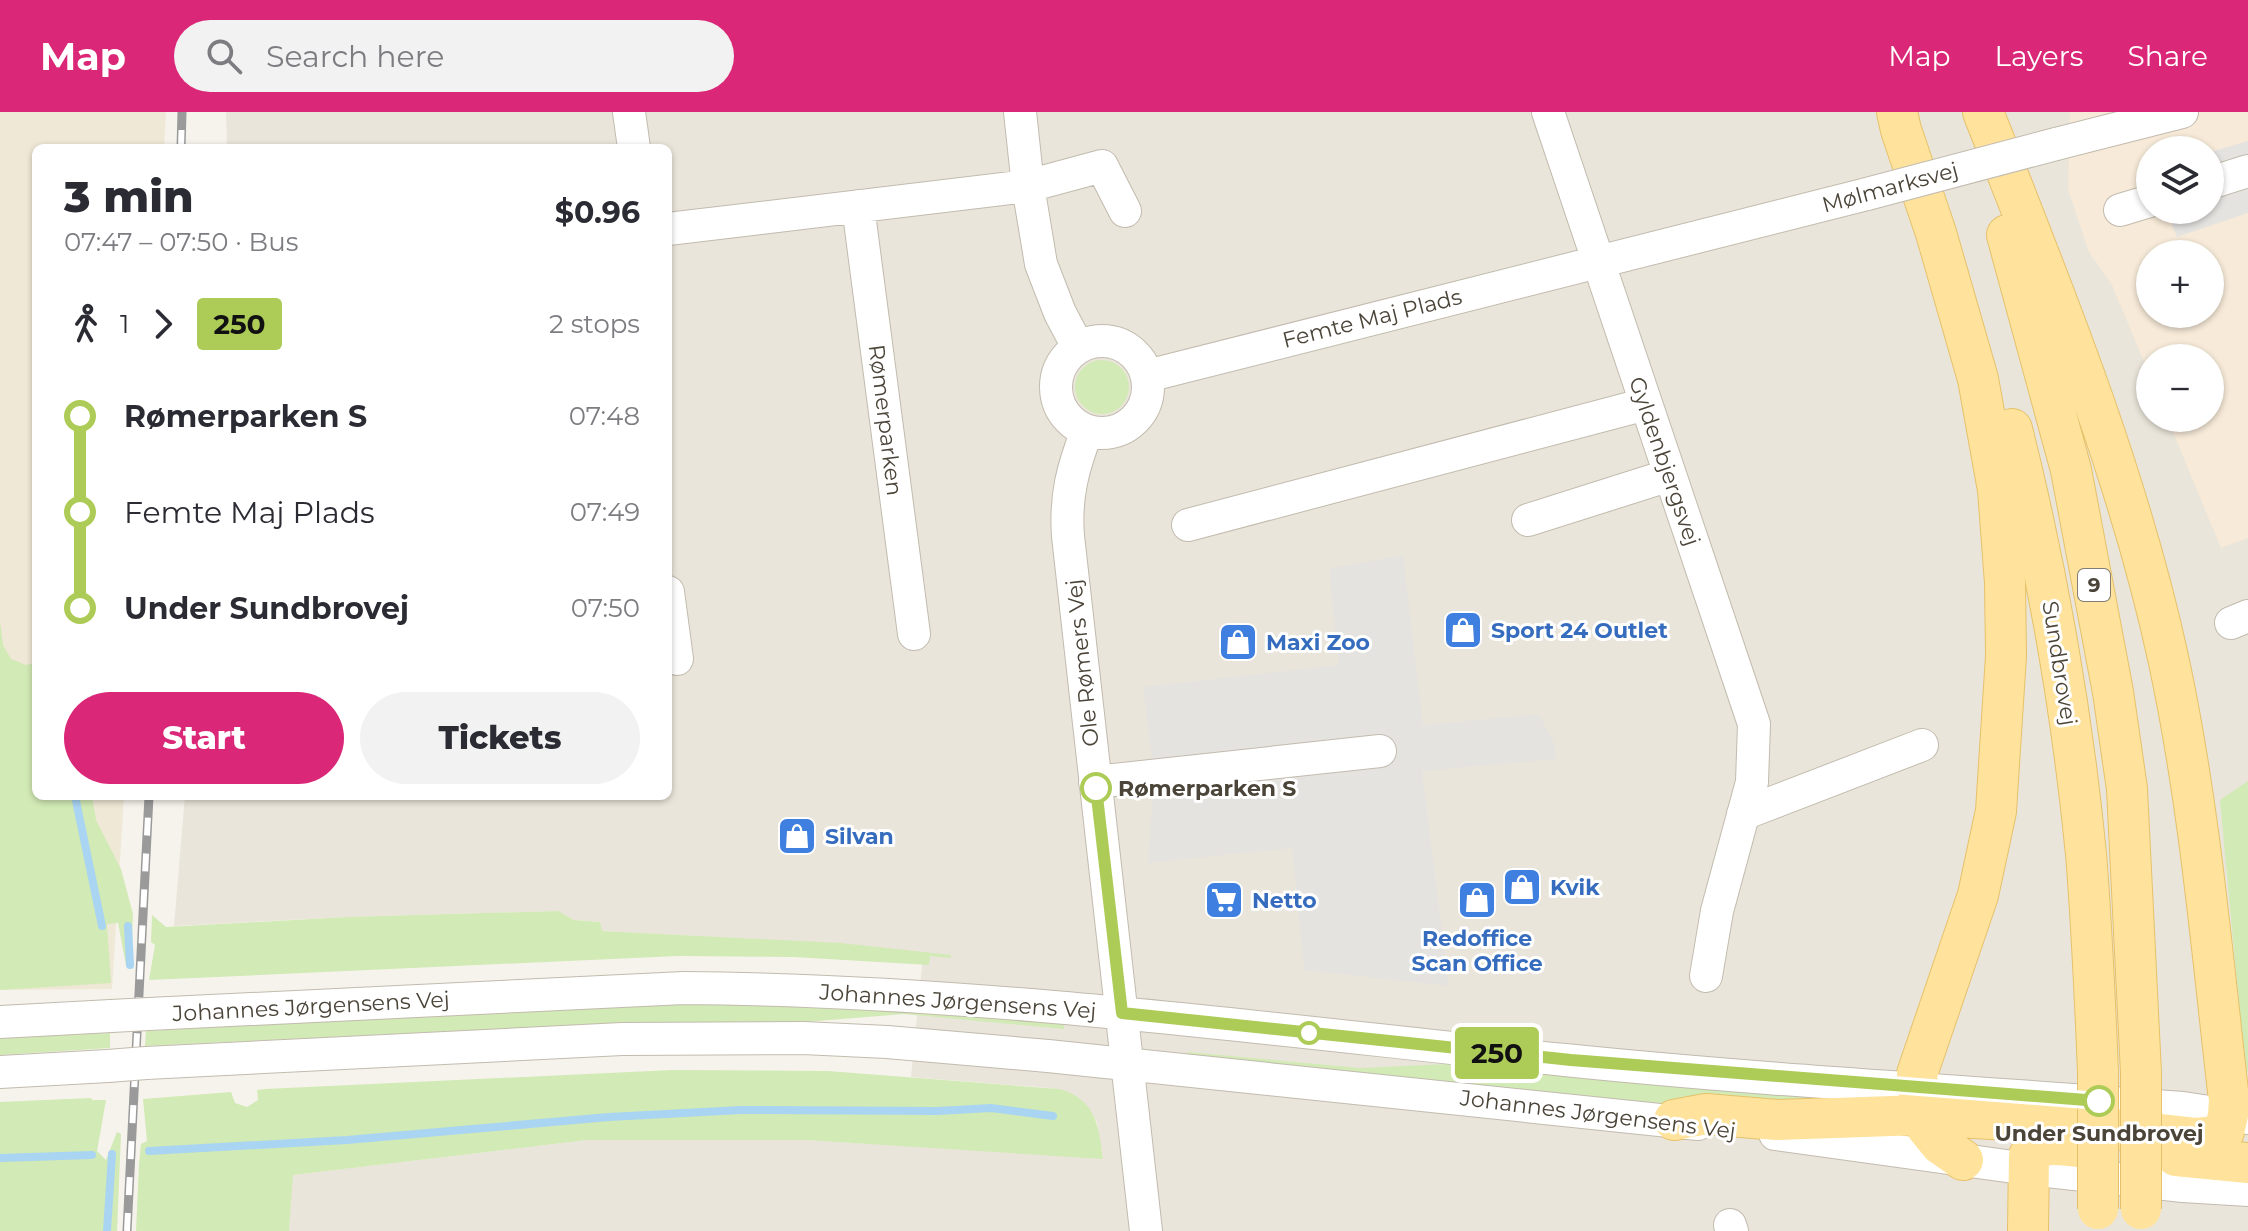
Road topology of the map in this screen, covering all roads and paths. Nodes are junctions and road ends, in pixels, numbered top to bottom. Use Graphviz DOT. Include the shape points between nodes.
graph roads {
  1 [pos="629,112"];
  2 [pos="1020,112"];
  3 [pos="1548,112"];
  4 [pos="1897,112"];
  5 [pos="1915,112"];
  6 [pos="1962,112"];
  7 [pos="1983,112"];
  8 [pos="2182,112"];
  9 [pos="2093,123"];
  10 [pos="633,144"];
  11 [pos="2248,171"];
  12 [pos="2224,179"];
  13 [pos="1028,186"];
  14 [pos="858,206"];
  15 [pos="1125,211"];
  16 [pos="672,229"];
  17 [pos="1598,261"];
  18 [pos="1078,347"];
  19 [pos="1147,376"];
  20 [pos="1646,404"];
  21 [pos="1087,431"];
  22 [pos="1670,475"];
  23 [pos="1528,520"];
  24 [pos="1188,525"];
  25 [pos="672,622"];
  26 [pos="914,634"];
  27 [pos="677,659"];
  28 [pos="1922,745"];
  29 [pos="1380,751"];
  30 [pos="1095,782"];
  31 [pos="1743,814"];
  32 [pos="1706,976"];
  33 [pos="0,1022"];
  34 [pos="1125,1039"];
  35 [pos="0,1072"];
  36 [pos="1919,1101"];
  37 [pos="2241,1114"];
  38 [pos="1674,1120"];
  39 [pos="1963,1160"];
  40 [pos="2248,1163"];
  41 [pos="2028,1169"];
  42 [pos="2248,1190"];
  43 [pos="2098,1220"];
  44 [pos="2141,1220"];
  45 [pos="1146,1231"];
  46 [pos="2028,1231"];
  1 -- 10 [label="street"];
  2 -- 13 [label="street"];
  3 -- 17 [label="street, Gyldenbjergsvej"];
  4 -- 36 [label="main road" via="1978,379 1998,490 2005,583 1996,811 1978,895 1920,1064"];
  5 -- 43 [label="main road, Sundbrovej / 9, bridge" via="1983,306 2052,610 2086,853 2098,1072"];
  6 -- 44 [label="main road, Sundbrovej / 9, bridge" via="2007,233 2071,470 2113,692 2127,789 2141,1073"];
  7 -- 37 [label="main road" via="2083,372 2153,597 2193,793 2229,1100"];
  8 -- 9 [label="street, Mølmarksvej"];
  9 -- 17 [label="street, Mølmarksvej, bridge" via="2056,144"];
  11 -- 12 [label="street"];
  13 -- 14 [label="street"];
  13 -- 15 [label="street" via="1102,166"];
  13 -- 18 [label="street" via="1041,264"];
  14 -- 16 [label="street"];
  14 -- 26 [label="street, Rømerparken"];
  17 -- 19 [label="street, Femte Maj Plads"];
  17 -- 20 [label="street, Gyldenbjergsvej"];
  18 -- 19 [label="street" via="1106,341 1120,345 1132,352"];
  18 -- 21 [label="street" via="1061,366 1056,392 1066,416"];
  19 -- 21 [label="street" via="1145,404 1138,416 1115,431"];
  20 -- 22 [label="street, Gyldenbjergsvej"];
  20 -- 24 [label="street"];
  21 -- 30 [label="street, Ole Rømers Vej" via="1072,473 1067,523"];
  22 -- 23 [label="street"];
  22 -- 31 [label="street, Gyldenbjergsvej" via="1754,724 1752,782"];
  25 -- 27 [label="street"];
  28 -- 31 [label="street"];
  29 -- 30 [label="street"];
  30 -- 34 [label="street, Ole Rømers Vej"];
  31 -- 32 [label="street, Gyldenbjergsvej"];
  33 -- 34 [label="street, Johannes Jørgensens Vej, bridge" via="684,988 875,993"];
  34 -- 35 [label="street, Johannes Jørgensens Vej, bridge" via="622,1039"];
  34 -- 36 [label="street, Johannes Jørgensens Vej" via="1571,1060"];
  34 -- 38 [label="street, Johannes Jørgensens Vej"];
  34 -- 45 [label="street, Ole Rømers Vej"];
  36 -- 37 [label="main road" via="2195,1138 2217,1136"];
  36 -- 38 [label="main road" via="1777,1120 1706,1114"];
  36 -- 39 [label="main road" via="1927,1128"];
  38 -- 39 [label="street, Johannes Jørgensens Vej"];
  39 -- 41 [label="street, Johannes Jørgensens Vej"];
  40 -- 41 [label="main road" via="2048,1145 2035,1148"];
  41 -- 42 [label="street, Johannes Jørgensens Vej"];
  41 -- 46 [label="main road"];
}
